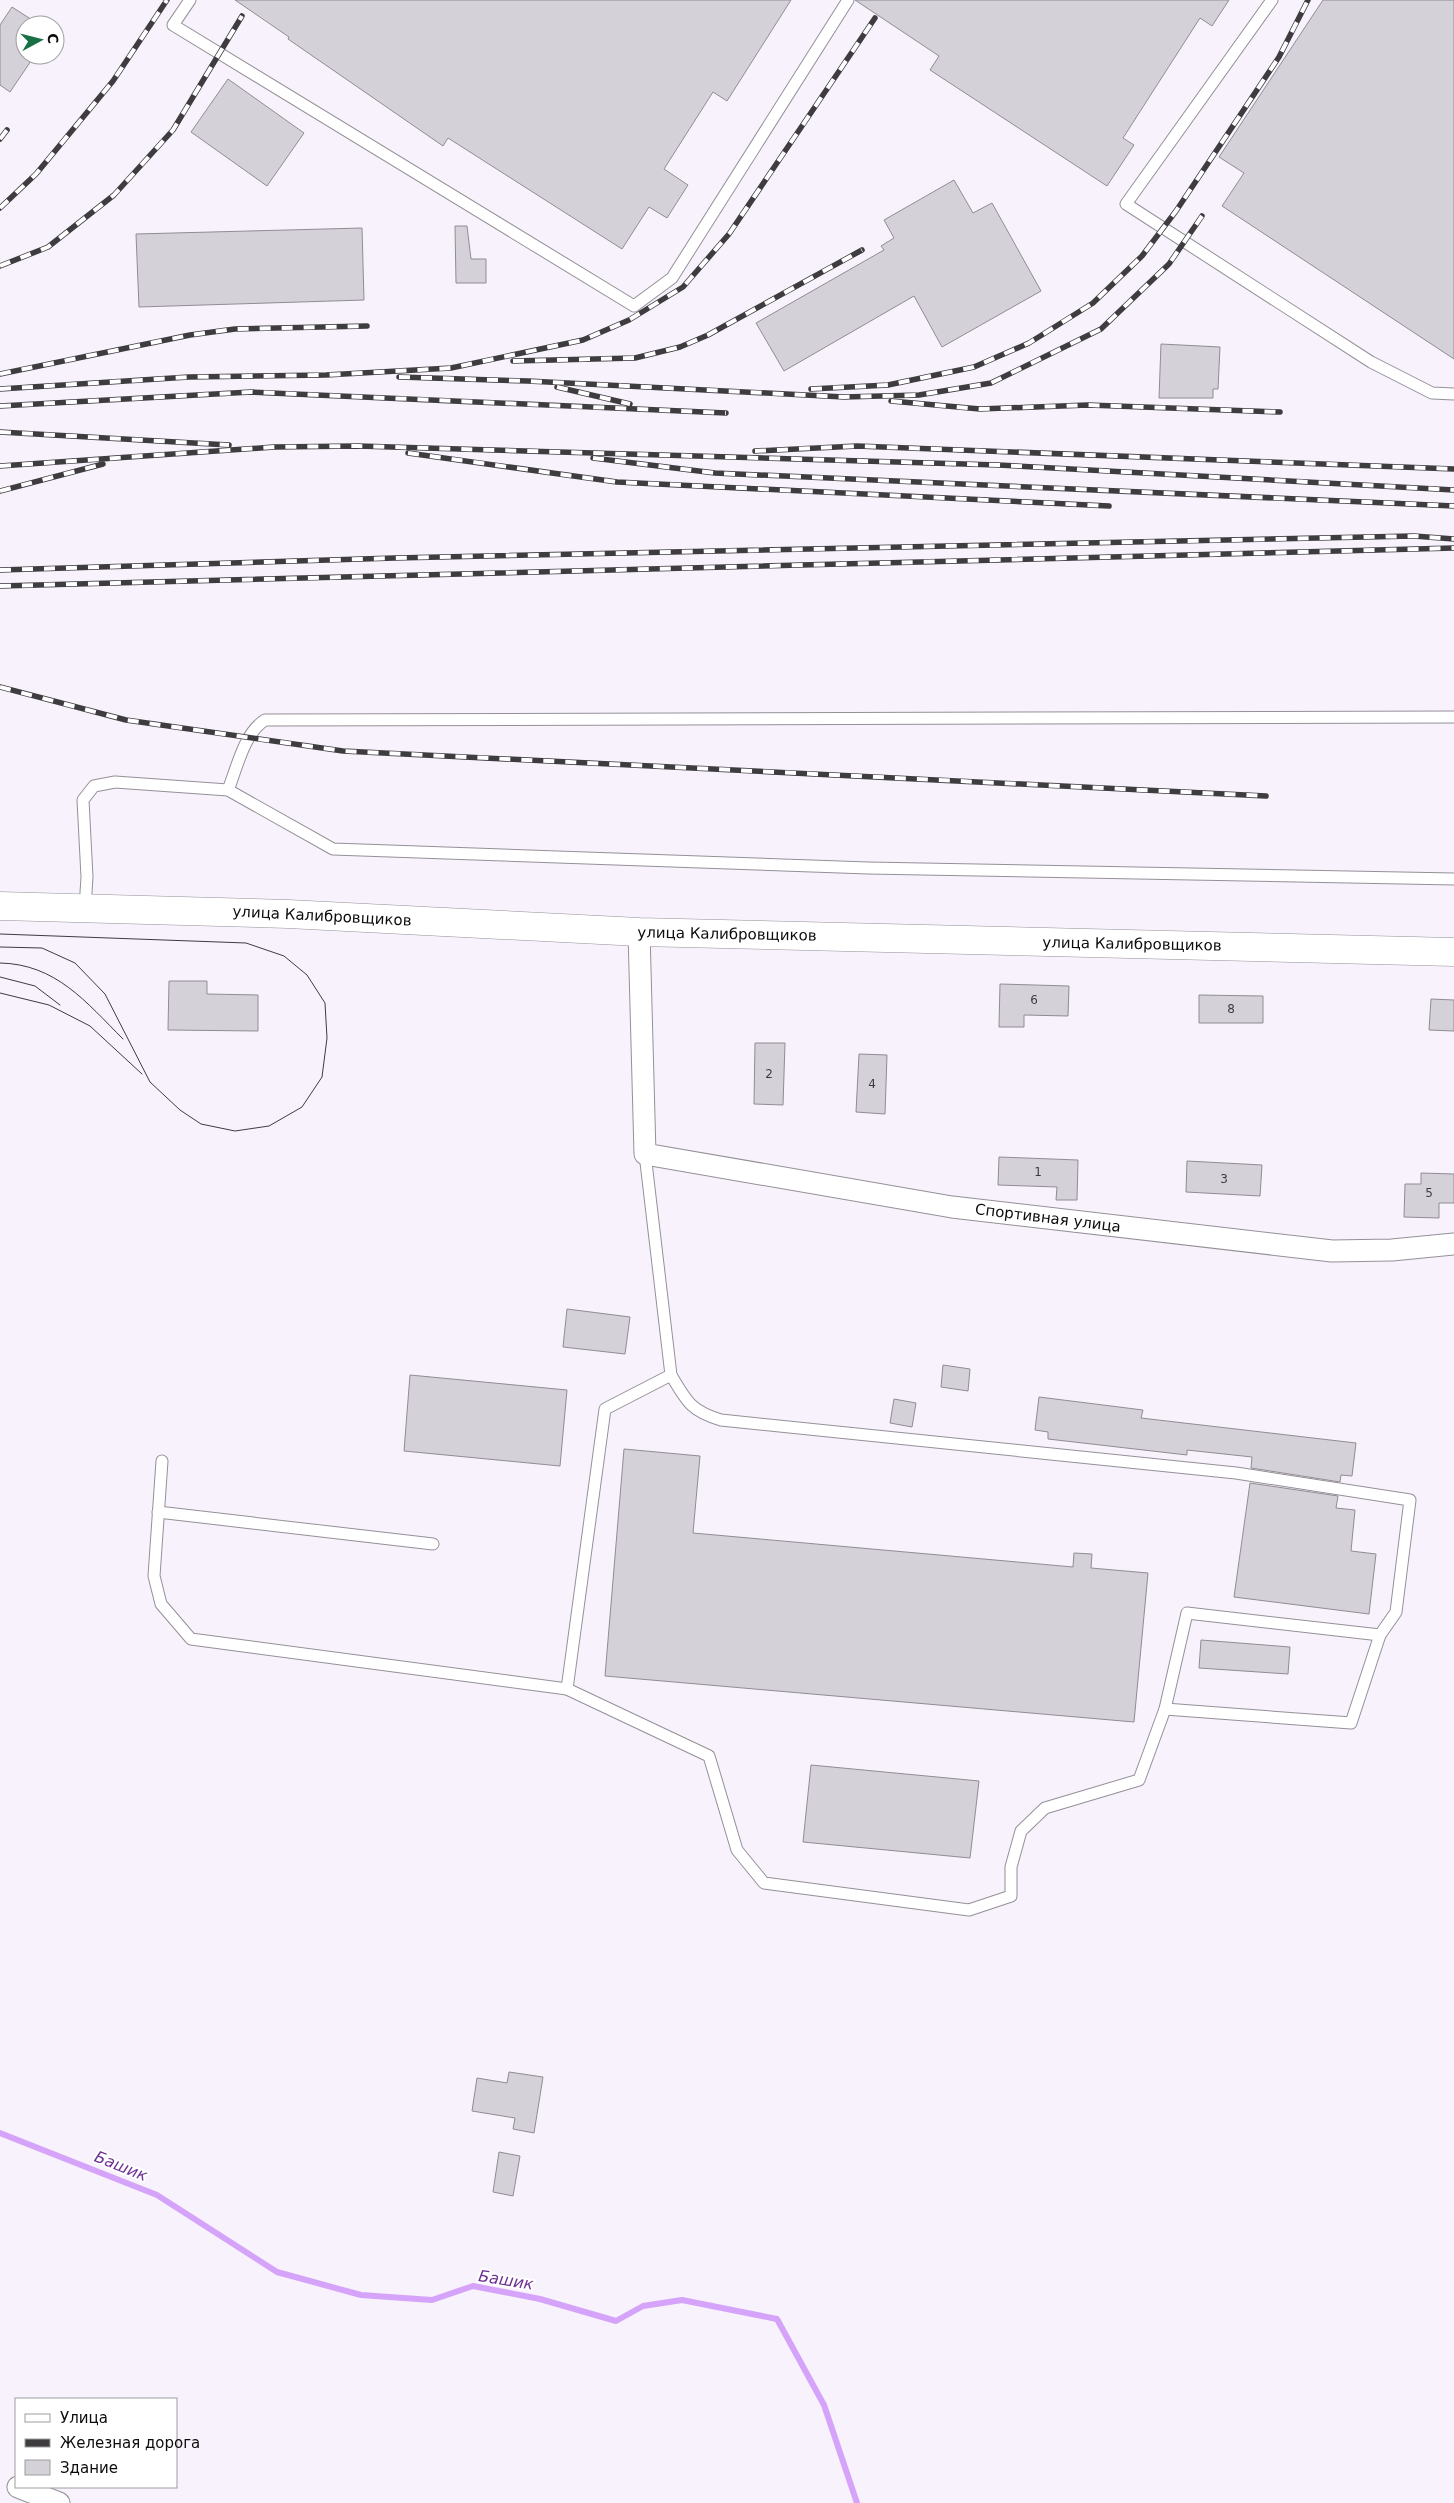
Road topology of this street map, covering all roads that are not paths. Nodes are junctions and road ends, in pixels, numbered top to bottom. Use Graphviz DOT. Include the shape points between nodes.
graph roads {
  1 [pos="190,0"];
  2 [pos="848,0"];
  3 [pos="1272,0"];
  4 [pos="1454,394"];
  5 [pos="1454,717"];
  6 [pos="228,790"];
  7 [pos="1454,879"];
  8 [pos="0,906"];
  9 [pos="85,908"];
  10 [pos="639,932"];
  11 [pos="1454,952"];
  12 [pos="645,1154"];
  13 [pos="1454,1244"];
  14 [pos="671,1375"];
  15 [pos="162,1461"];
  16 [pos="158,1512"];
  17 [pos="433,1544"];
  18 [pos="1380,1634"];
  19 [pos="567,1689"];
  20 [pos="1165,1709"];
  21 [pos="0,2480"];
  22 [pos="15,2485"];
  23 [pos="22,2488"];
  24 [pos="59,2503"];
  1 -- 2 [label="lane" via="173,25 634,306 672,278"];
  3 -- 4 [label="lane" via="1126,204 1371,362 1432,393"];
  5 -- 6 [label="lane" via="265,720 257,725 249,738"];
  6 -- 7 [label="lane" via="333,849 868,868"];
  6 -- 9 [label="lane" via="115,782 94,786 83,800 87,877"];
  8 -- 9 [label="street, улица Калибровщиков"];
  9 -- 10 [label="street, улица Калибровщиков" via="288,914"];
  10 -- 11 [label="street, улица Калибровщиков"];
  10 -- 12 [label="street"];
  12 -- 13 [label="street, Спортивная улица" via="952,1207 1332,1251"];
  12 -- 14 [label="lane"];
  14 -- 18 [label="lane" via="686,1400 701,1414 722,1420 1236,1473 1410,1500 1396,1612"];
  14 -- 19 [label="lane" via="605,1409"];
  15 -- 16 [label="lane"];
  16 -- 17 [label="lane"];
  16 -- 19 [label="lane" via="154,1576 161,1604 191,1639"];
  18 -- 20 [label="lane" via="1351,1723"];
  18 -- 20 [label="lane" via="1187,1613"];
  19 -- 20 [label="lane" via="709,1756 737,1850 764,1883 969,1910 1011,1896 1011,1867 1021,1831 1045,1808 1139,1780"];
  21 -- 22 [label="street"];
  23 -- 24 [label="street"];
}
